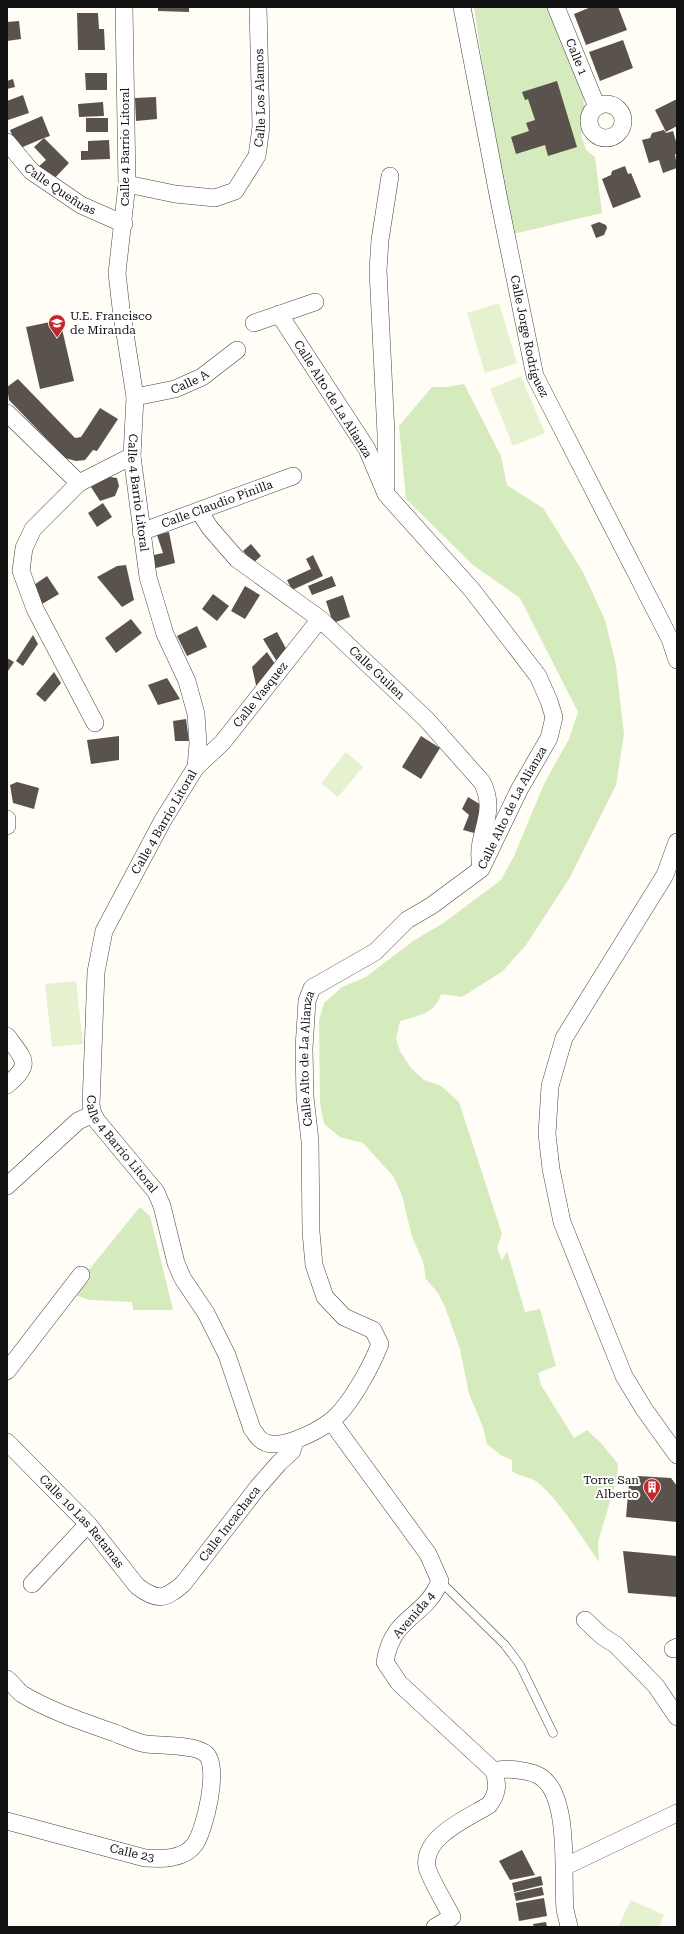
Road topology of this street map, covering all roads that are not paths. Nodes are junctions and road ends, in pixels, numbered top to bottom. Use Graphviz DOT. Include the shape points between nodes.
graph roads {
  1 [pos="124,7"];
  2 [pos="258,7"];
  3 [pos="462,7"];
  4 [pos="556,7"];
  5 [pos="597,107"];
  6 [pos="7,142"];
  7 [pos="390,176"];
  8 [pos="127,184"];
  9 [pos="124,224"];
  10 [pos="315,302"];
  11 [pos="279,314"];
  12 [pos="254,323"];
  13 [pos="237,350"];
  14 [pos="135,397"];
  15 [pos="7,413"];
  16 [pos="132,456"];
  17 [pos="293,476"];
  18 [pos="79,483"];
  19 [pos="386,494"];
  20 [pos="200,511"];
  21 [pos="141,532"];
  22 [pos="320,620"];
  23 [pos="674,643"];
  24 [pos="677,660"];
  25 [pos="95,723"];
  26 [pos="196,767"];
  27 [pos="7,819"];
  28 [pos="7,826"];
  29 [pos="677,842"];
  30 [pos="481,869"];
  31 [pos="7,1036"];
  32 [pos="7,1085"];
  33 [pos="93,1114"];
  34 [pos="7,1186"];
  35 [pos="81,1275"];
  36 [pos="7,1371"];
  37 [pos="331,1421"];
  38 [pos="295,1441"];
  39 [pos="7,1442"];
  40 [pos="677,1455"];
  41 [pos="88,1524"];
  42 [pos="440,1581"];
  43 [pos="32,1584"];
  44 [pos="158,1596"];
  45 [pos="585,1620"];
  46 [pos="7,1679"];
  47 [pos="677,1717"];
  48 [pos="553,1733"];
  49 [pos="494,1771"];
  50 [pos="677,1813"];
  51 [pos="7,1821"];
  52 [pos="566,1866"];
  53 [pos="455,1922"];
  54 [pos="435,1927"];
  55 [pos="569,1927"];
  1 -- 8 [label="street, Calle 4 Barrio Litoral"];
  2 -- 8 [label="street, Calle Los Alamos" via="261,127 257,156 235,191 215,198 175,194"];
  3 -- 23 [label="street, Calle Jorge Rodriguez" via="498,200 535,376"];
  4 -- 5 [label="street, Calle 1"];
  6 -- 9 [label="street, Calle Queñuas" via="31,171 81,205"];
  7 -- 19 [label="street" via="378,270 386,434"];
  8 -- 9 [label="street, Calle 4 Barrio Litoral"];
  9 -- 14 [label="street, Calle 4 Barrio Litoral" via="117,273"];
  10 -- 11 [label="street"];
  11 -- 12 [label="street"];
  11 -- 19 [label="street, Calle Alto de La Alianza" via="367,449"];
  13 -- 14 [label="street, Calle A" via="202,377 175,389"];
  14 -- 16 [label="street, Calle 4 Barrio Litoral"];
  15 -- 18 [label="street"];
  16 -- 18 [label="street"];
  16 -- 21 [label="street, Calle 4 Barrio Litoral"];
  17 -- 20 [label="street, Calle Claudio Pinilla"];
  18 -- 25 [label="street" via="33,530 24,548 21,571 35,609"];
  19 -- 30 [label="street, Calle Alto de La Alianza" via="472,590 538,676 554,717 549,738 519,790"];
  20 -- 21 [label="street, Calle Claudio Pinilla"];
  20 -- 22 [label="street, Calle Guilen" via="210,528 237,559"];
  21 -- 26 [label="street, Calle 4 Barrio Litoral" via="148,577 165,634 186,681 196,714"];
  22 -- 26 [label="street, Calle Vasquez" via="222,743"];
  22 -- 30 [label="street, Calle Guilen" via="426,719 482,782 487,793 489,810 479,848"];
  23 -- 24 [label="street, Calle Jorge Rodriguez"];
  26 -- 33 [label="street, Calle 4 Barrio Litoral" via="163,820 104,931 96,972"];
  27 -- 28 [label="street"];
  29 -- 40 [label="street" via="665,875 564,1038 550,1086 547,1134 562,1222 624,1376 644,1410"];
  30 -- 37 [label="street, Calle Alto de La Alianza" via="431,906 407,920 375,952 312,988 307,1001 304,1048 305,1097 310,1140 314,1265 325,1296 344,1317 373,1330 380,1344 370,1368"];
  31 -- 32 [label="street" via="23,1058 24,1065 20,1073"];
  33 -- 34 [label="street" via="78,1121"];
  33 -- 38 [label="street, Calle 4 Barrio Litoral" via="156,1192 176,1263 227,1355 252,1429 260,1440 267,1443"];
  35 -- 36 [label="street"];
  37 -- 38 [label="street"];
  37 -- 42 [label="street, Avenida 4" via="428,1554"];
  38 -- 44 [label="street, Calle Incachaca" via="292,1451 258,1487 183,1584 168,1596"];
  39 -- 41 [label="street, Calle 10 Las Retamas"];
  41 -- 43 [label="street"];
  41 -- 44 [label="street, Calle 10 Las Retamas" via="137,1586 147,1594"];
  42 -- 48 [label="lane" via="505,1645 520,1665"];
  42 -- 49 [label="street, Avenida 4" via="435,1594 398,1630 388,1646 385,1662 399,1683"];
  45 -- 47 [label="street" via="616,1645 651,1681"];
  46 -- 51 [label="street, Calle 23" via="21,1693 87,1724 145,1743 199,1749 207,1754 211,1762 212,1776 204,1822 195,1844 178,1856 163,1859 145,1858"];
  49 -- 52 [label="street" via="512,1769 530,1772 541,1777 550,1787 558,1803"];
  49 -- 53 [label="street" via="498,1784 489,1805 436,1839 428,1851 427,1867"];
  50 -- 52 [label="street"];
  52 -- 55 [label="street" via="565,1910"];
  53 -- 54 [label="street"];
}
